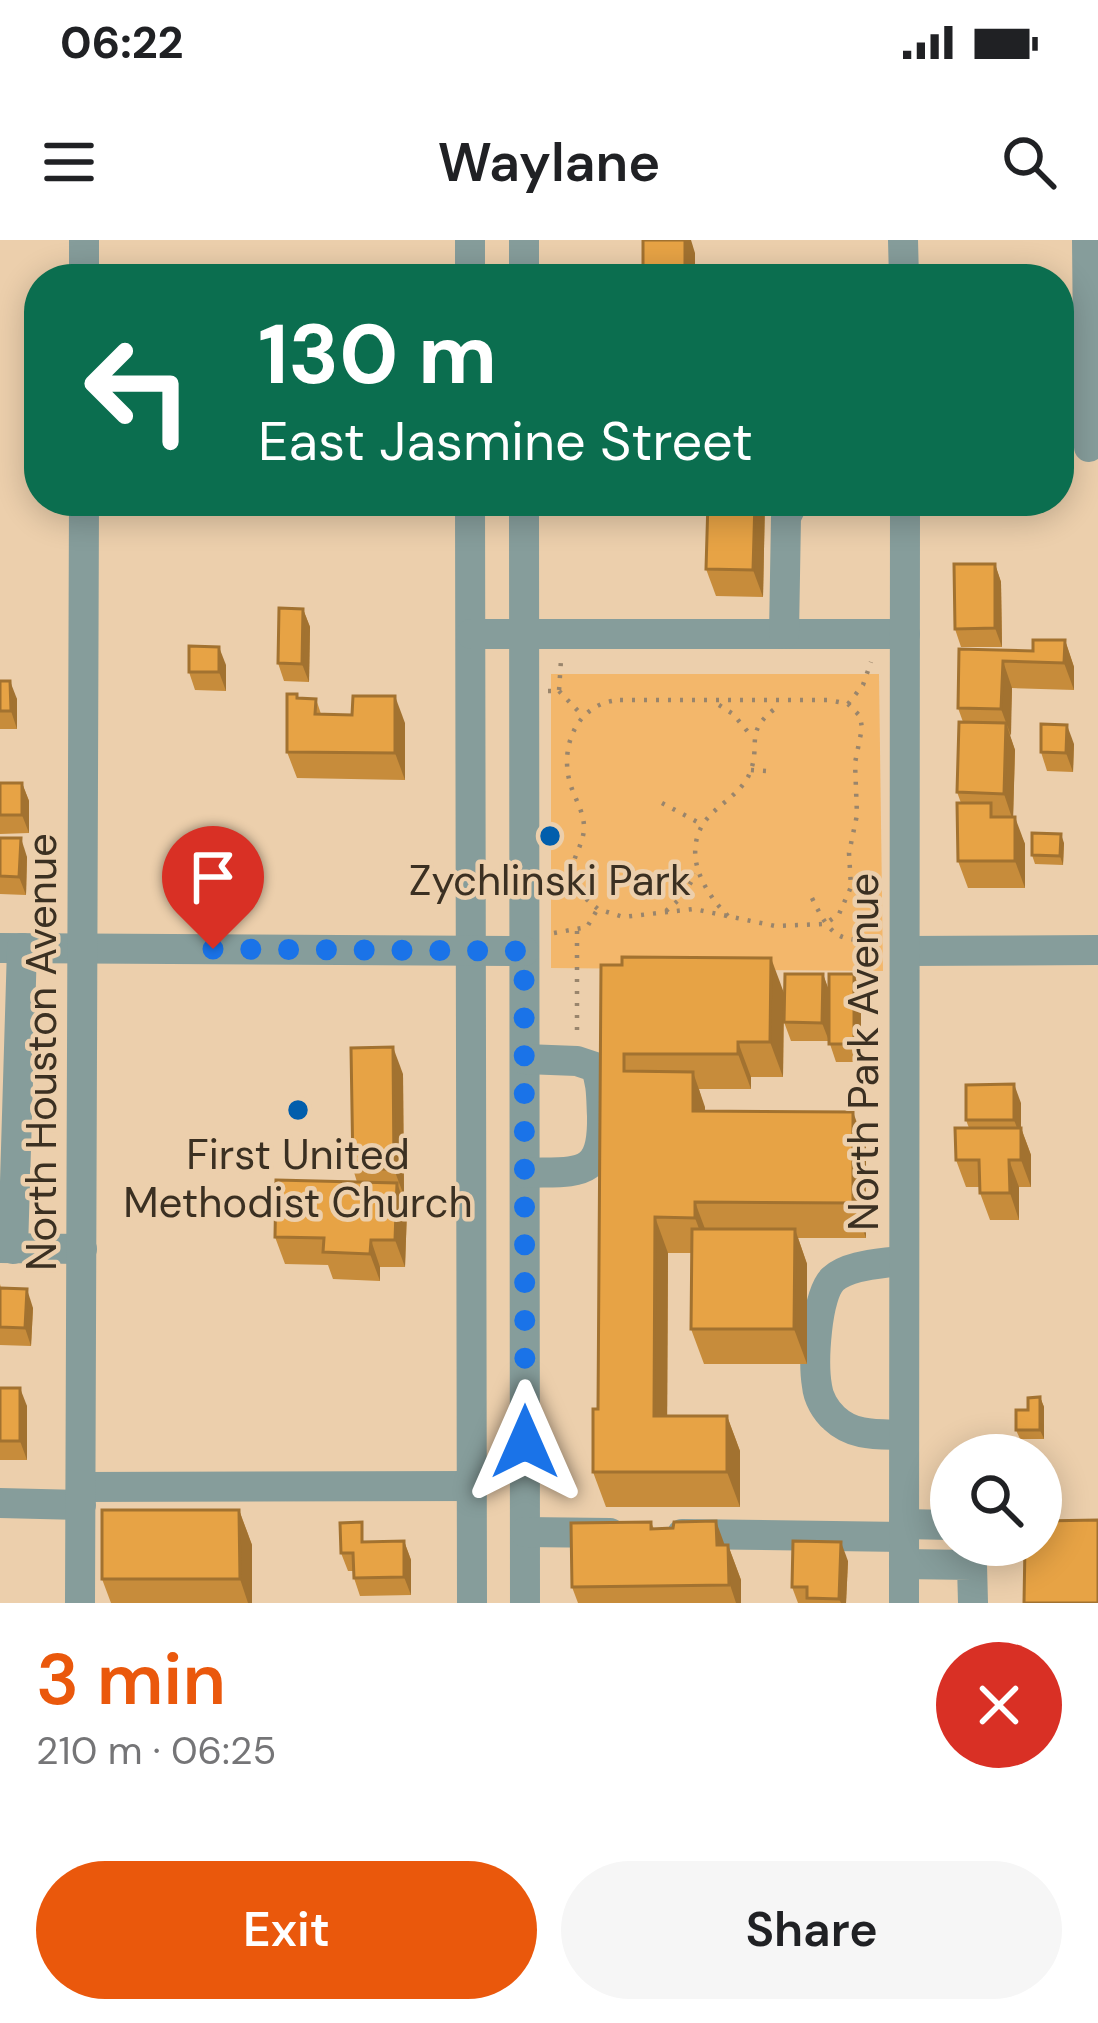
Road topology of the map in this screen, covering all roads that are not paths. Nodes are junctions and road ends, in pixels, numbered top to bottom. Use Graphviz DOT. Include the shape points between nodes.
graph roads {
  1 [pos="1087,240"];
  2 [pos="1090,447"];
  3 [pos="84,516"];
  4 [pos="470,516"];
  5 [pos="524,516"];
  6 [pos="786,516"];
  7 [pos="905,516"];
  8 [pos="470,634"];
  9 [pos="524,634"];
  10 [pos="784,634"];
  11 [pos="905,634"];
  12 [pos="524,942"];
  13 [pos="905,943"];
  14 [pos="11,948"];
  15 [pos="84,949"];
  16 [pos="471,950"];
  17 [pos="1098,950"];
  18 [pos="525,1059"];
  19 [pos="525,1172"];
  20 [pos="7,1248"];
  21 [pos="82,1249"];
  22 [pos="904,1259"];
  23 [pos="904,1435"];
  24 [pos="472,1486"];
  25 [pos="81,1496"];
  26 [pos="0,1503"];
  27 [pos="525,1532"];
  28 [pos="930,1533"];
  29 [pos="904,1542"];
  30 [pos="80,1603"];
  31 [pos="472,1603"];
  32 [pos="525,1603"];
  33 [pos="904,1603"];
  34 [pos="973,1603"];
  1 -- 2 [label="street"];
  3 -- 15 [label="street, North Houston Avenue"];
  4 -- 8 [label="street"];
  5 -- 9 [label="street"];
  6 -- 10 [label="street"];
  7 -- 11 [label="street, North Park Avenue"];
  8 -- 9 [label="street"];
  8 -- 16 [label="street"];
  9 -- 10 [label="street"];
  9 -- 12 [label="street"];
  10 -- 11 [label="street"];
  11 -- 13 [label="street, North Park Avenue"];
  12 -- 16 [label="street"];
  12 -- 18 [label="street"];
  13 -- 17 [label="street"];
  13 -- 22 [label="street, North Park Avenue"];
  14 -- 15 [label="street"];
  14 -- 20 [label="street"];
  15 -- 16 [label="street"];
  15 -- 21 [label="street, North Houston Avenue"];
  16 -- 24 [label="street"];
  18 -- 19 [label="street"];
  18 -- 19 [label="street" via="595,1067 602,1151 571,1171"];
  19 -- 27 [label="street"];
  20 -- 21 [label="street"];
  21 -- 25 [label="street, North Houston Avenue"];
  22 -- 23 [label="street, North Park Avenue"];
  22 -- 23 [label="street" via="830,1281 819,1311 817,1387 836,1420 857,1433"];
  23 -- 29 [label="street, North Park Avenue"];
  24 -- 25 [label="street"];
  24 -- 31 [label="street"];
  25 -- 26 [label="street"];
  25 -- 30 [label="street, North Houston Avenue"];
  27 -- 29 [label="street"];
  27 -- 32 [label="street"];
  28 -- 29 [label="street"];
  29 -- 33 [label="street, North Park Avenue"];
  29 -- 34 [label="street" via="972,1564"];
}
